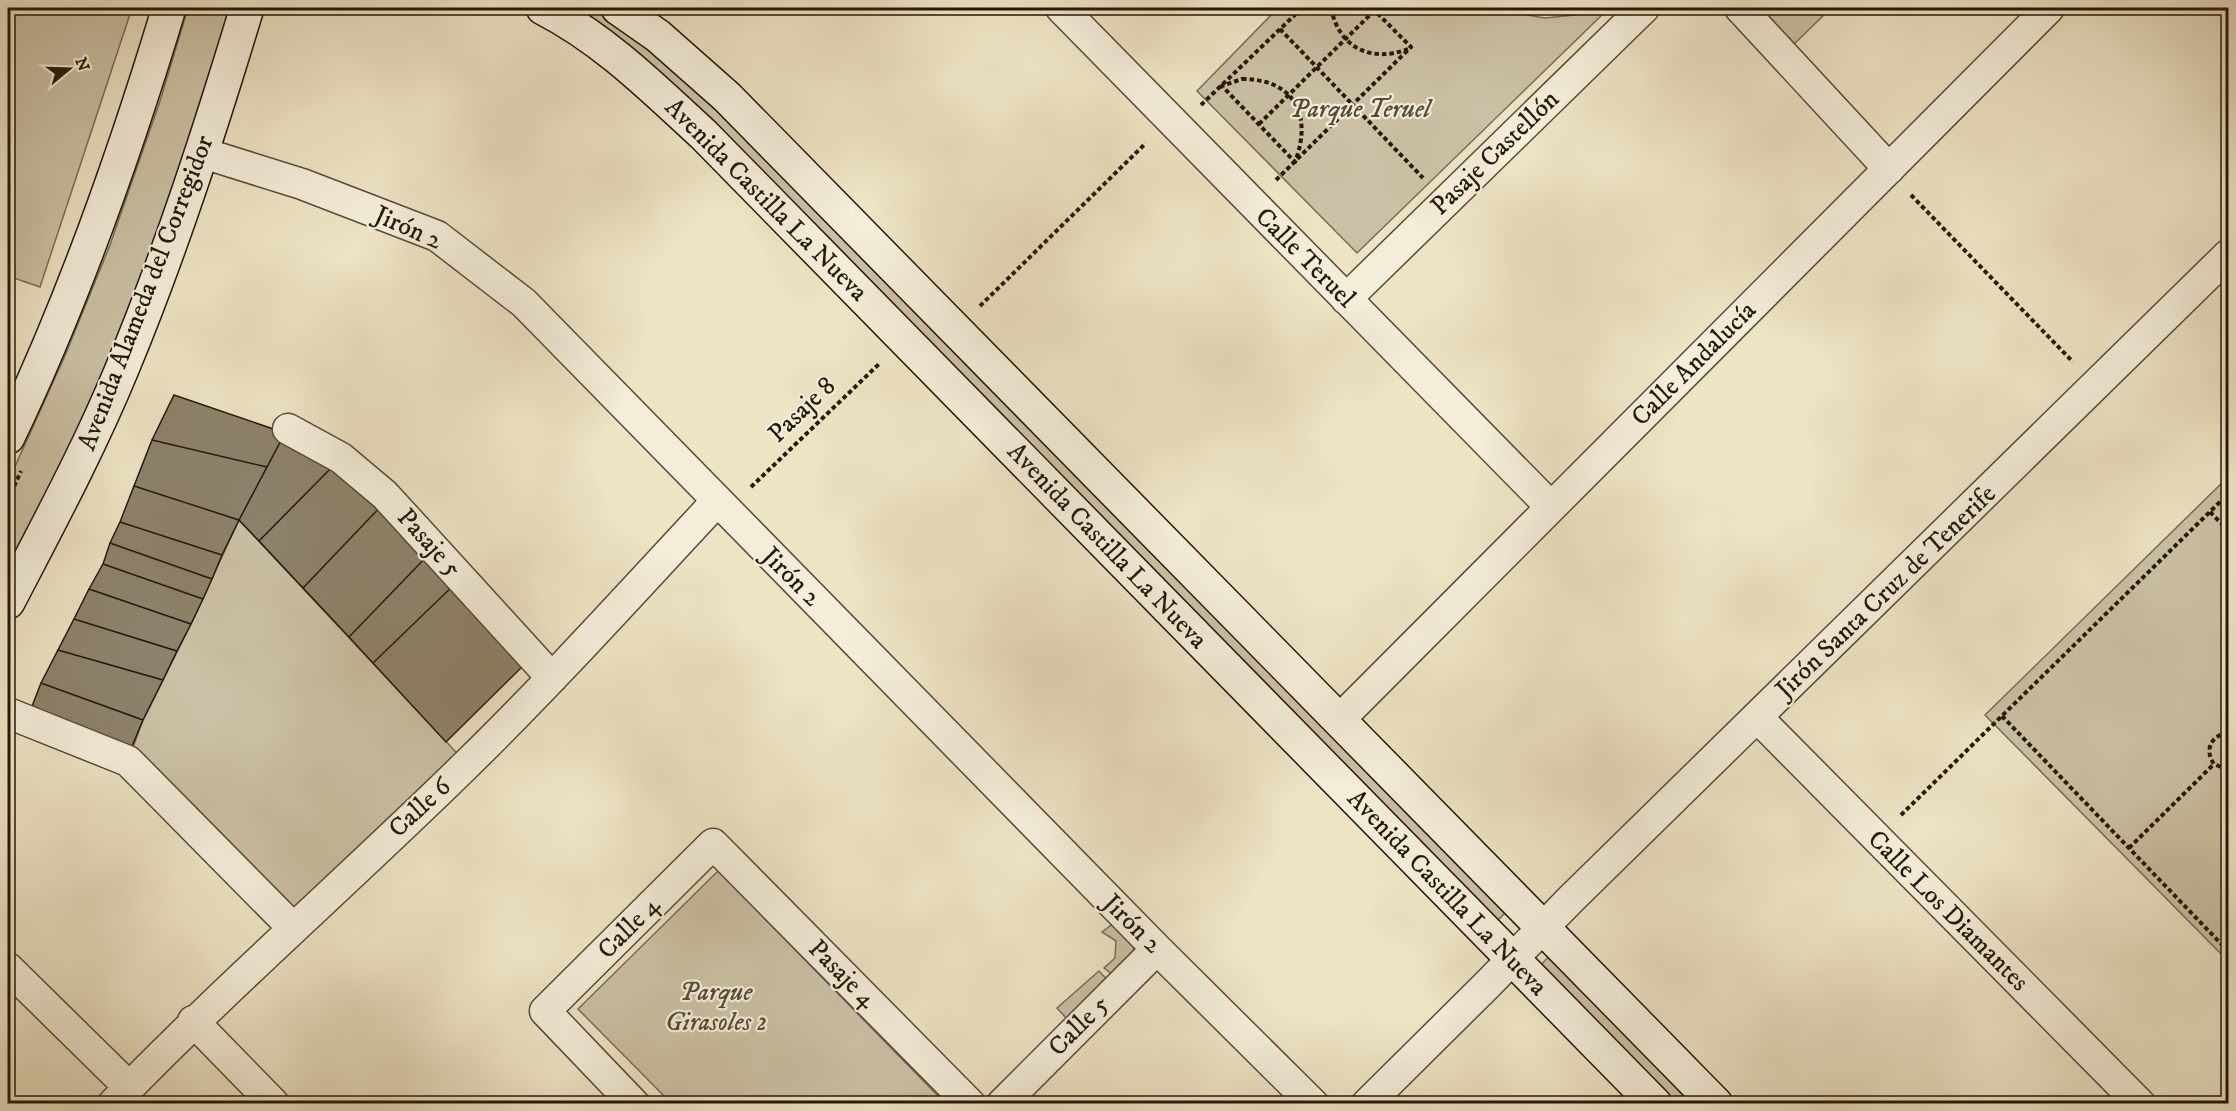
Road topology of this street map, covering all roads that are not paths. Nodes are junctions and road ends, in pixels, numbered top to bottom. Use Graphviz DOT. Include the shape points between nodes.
graph roads {
  1 [pos="169,8"];
  2 [pos="247,8"];
  3 [pos="543,8"];
  4 [pos="618,8"];
  5 [pos="1061,8"];
  6 [pos="1644,8"];
  7 [pos="1740,8"];
  8 [pos="2049,8"];
  9 [pos="203,153"];
  10 [pos="1889,169"];
  11 [pos="2229,255"];
  12 [pos="1346,299"];
  13 [pos="288,429"];
  14 [pos="8,437"];
  15 [pos="722,506"];
  16 [pos="1551,507"];
  17 [pos="8,602"];
  18 [pos="552,678"];
  19 [pos="8,713"];
  20 [pos="1758,718"];
  21 [pos="1339,720"];
  22 [pos="713,844"];
  23 [pos="293,928"];
  24 [pos="1543,928"];
  25 [pos="1157,949"];
  26 [pos="1512,959"];
  27 [pos="8,968"];
  28 [pos="193,1021"];
  29 [pos="121,1095"];
  30 [pos="274,1104"];
  31 [pos="634,1104"];
  32 [pos="970,1104"];
  33 [pos="1002,1104"];
  34 [pos="1313,1104"];
  35 [pos="1367,1104"];
  36 [pos="1655,1104"];
  37 [pos="1716,1104"];
  38 [pos="2140,1104"];
  1 -- 14 [label="street" via="96,229"];
  2 -- 9 [label="street, Avenida Alameda del Corregidor"];
  3 -- 26 [label="street, Avenida Castilla La Nueva" via="630,66 704,135"];
  4 -- 21 [label="street, Avenida Castilla La Nueva" via="658,36 727,97"];
  5 -- 12 [label="street, Calle Teruel"];
  6 -- 12 [label="street, Pasaje Castellón"];
  7 -- 10 [label="street"];
  8 -- 10 [label="street, Calle Andalucía"];
  9 -- 15 [label="street, Jirón 2" via="302,184 437,236 524,303"];
  9 -- 17 [label="street, Avenida Alameda del Corregidor" via="122,369 63,497"];
  10 -- 16 [label="street, Calle Andalucía"];
  11 -- 20 [label="street, Jirón Santa Cruz de Tenerife"];
  12 -- 16 [label="street, Calle Teruel"];
  13 -- 18 [label="street, Pasaje 5" via="341,458 385,495"];
  15 -- 18 [label="street, Calle 6"];
  15 -- 25 [label="street, Jirón 2"];
  16 -- 21 [label="street, Calle Andalucía"];
  18 -- 23 [label="street, Calle 6"];
  19 -- 23 [label="street" via="128,761"];
  20 -- 24 [label="street, Jirón Santa Cruz de Tenerife"];
  20 -- 38 [label="street, Calle Los Diamantes"];
  21 -- 24 [label="street, Avenida Castilla La Nueva"];
  22 -- 31 [label="street, Calle 4" via="545,1011"];
  22 -- 32 [label="street, Pasaje 4"];
  23 -- 28 [label="street, Calle 6"];
  24 -- 26 [label="street, Jirón Santa Cruz de Tenerife"];
  24 -- 37 [label="street, Avenida Castilla La Nueva"];
  25 -- 33 [label="street, Calle 5"];
  25 -- 34 [label="street, Jirón 2"];
  26 -- 35 [label="street, Jirón Santa Cruz de Tenerife"];
  26 -- 36 [label="street, Avenida Castilla La Nueva"];
  27 -- 29 [label="street"];
  28 -- 29 [label="street, Calle 6"];
  28 -- 30 [label="street"];
}
